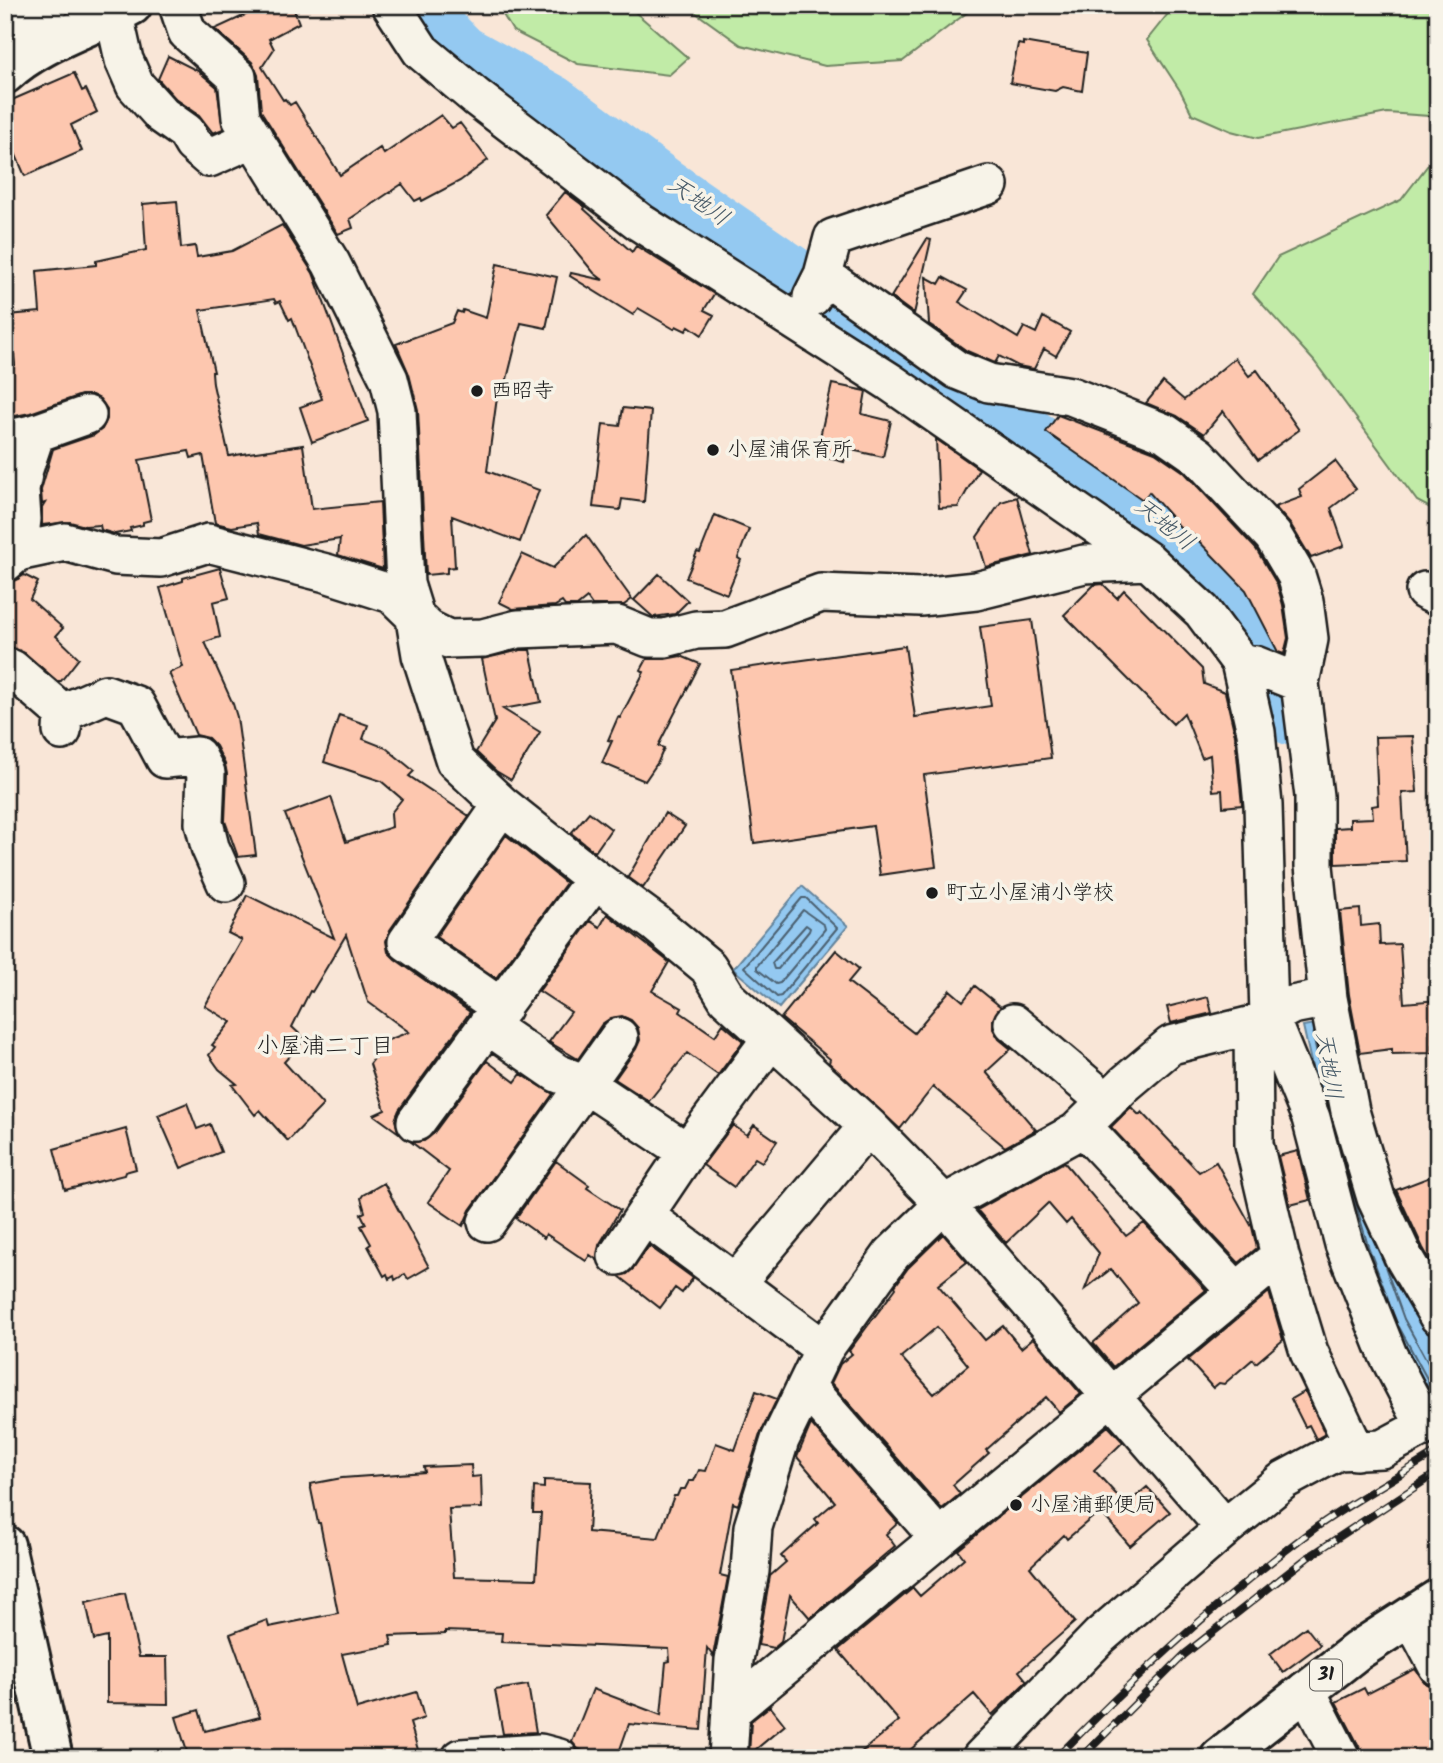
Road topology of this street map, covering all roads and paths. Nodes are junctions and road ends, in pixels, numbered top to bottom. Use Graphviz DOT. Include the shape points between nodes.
graph roads {
  1 [pos="49,5"];
  2 [pos="178,5"];
  3 [pos="391,5"];
  4 [pos="123,10"];
  5 [pos="5,31"];
  6 [pos="5,74"];
  7 [pos="231,149"];
  8 [pos="989,185"];
  9 [pos="823,275"];
  10 [pos="800,323"];
  11 [pos="87,415"];
  12 [pos="20,436"];
  13 [pos="11,557"];
  14 [pos="1148,561"];
  15 [pos="414,613"];
  16 [pos="1247,664"];
  17 [pos="5,666"];
  18 [pos="1300,683"];
  19 [pos="502,805"];
  20 [pos="595,879"];
  21 [pos="226,883"];
  22 [pos="1328,999"];
  23 [pos="1272,1015"];
  24 [pos="495,1016"];
  25 [pos="1013,1023"];
  26 [pos="619,1037"];
  27 [pos="771,1039"];
  28 [pos="585,1084"];
  29 [pos="1095,1114"];
  30 [pos="416,1122"];
  31 [pos="868,1126"];
  32 [pos="687,1152"];
  33 [pos="944,1204"];
  34 [pos="645,1216"];
  35 [pos="487,1222"];
  36 [pos="617,1256"];
  37 [pos="1280,1256"];
  38 [pos="736,1283"];
  39 [pos="1237,1292"];
  40 [pos="1438,1316"];
  41 [pos="824,1349"];
  42 [pos="806,1387"];
  43 [pos="1112,1396"];
  44 [pos="1356,1451"];
  45 [pos="1225,1528"];
  46 [pos="939,1538"];
  47 [pos="5,1545"];
  48 [pos="1424,1608"];
  49 [pos="1438,1667"];
  50 [pos="1306,1689"];
  51 [pos="732,1710"];
  52 [pos="53,1758"];
  53 [pos="461,1758"];
  54 [pos="559,1758"];
  55 [pos="728,1758"];
  56 [pos="981,1758"];
  57 [pos="1220,1758"];
  58 [pos="1341,1758"];
  1 -- 5 [label="main road"];
  2 -- 7 [label="street" via="187,32 237,77 241,118"];
  3 -- 10 [label="street" via="421,51 476,97 641,223"];
  4 -- 6 [label="main road" via="27,57"];
  4 -- 7 [label="street" via="124,60 135,85 193,144"];
  7 -- 15 [label="street" via="331,263 389,379 397,411 405,584"];
  8 -- 9 [label="street" via="833,238"];
  9 -- 10 [label="street"];
  9 -- 18 [label="street" via="957,370 989,383 1096,404 1165,433 1198,457 1273,536 1296,575 1310,639"];
  10 -- 14 [label="street"];
  11 -- 12 [label="street"];
  12 -- 13 [label="street" via="22,519"];
  13 -- 15 [label="street" via="65,542 116,556 161,558 208,543 392,594"];
  14 -- 15 [label="street" via="1084,564 976,591 920,597 821,593 725,629 665,638 649,638 617,625 518,629 483,638 448,639 428,629"];
  14 -- 16 [label="street" via="1202,611"];
  15 -- 19 [label="street" via="421,655 455,761"];
  16 -- 18 [label="street"];
  16 -- 23 [label="street" via="1264,805"];
  17 -- 21 [label="street" via="62,722 106,694 136,705 165,759 197,756 206,772 204,823 209,847"];
  18 -- 22 [label="street" via="1314,796 1314,866"];
  19 -- 20 [label="street"];
  19 -- 24 [label="street" via="407,942"];
  20 -- 24 [label="street"];
  20 -- 27 [label="street" via="708,967 727,998"];
  22 -- 23 [label="street"];
  22 -- 40 [label="street" via="1350,1111 1376,1198"];
  23 -- 29 [label="street" via="1171,1045"];
  23 -- 37 [label="street" via="1254,1144"];
  23 -- 44 [label="street" via="1311,1118 1344,1244 1388,1354 1424,1426 1382,1449"];
  24 -- 28 [label="street" via="557,1073"];
  24 -- 30 [label="street"];
  25 -- 29 [label="street"];
  26 -- 28 [label="street"];
  27 -- 31 [label="street"];
  27 -- 32 [label="street"];
  28 -- 32 [label="street"];
  28 -- 35 [label="street"];
  29 -- 33 [label="street" via="1076,1132"];
  29 -- 39 [label="street"];
  31 -- 33 [label="street"];
  31 -- 38 [label="street"];
  32 -- 34 [label="street"];
  33 -- 41 [label="street" via="892,1254"];
  33 -- 43 [label="street"];
  34 -- 36 [label="street"];
  34 -- 38 [label="street"];
  37 -- 39 [label="street"];
  37 -- 44 [label="street" via="1309,1352"];
  38 -- 41 [label="street"];
  39 -- 43 [label="street"];
  41 -- 42 [label="street"];
  42 -- 46 [label="street"];
  42 -- 51 [label="street" via="780,1440 753,1527 734,1660"];
  43 -- 45 [label="street"];
  43 -- 46 [label="street"];
  44 -- 45 [label="street" via="1338,1451 1284,1480"];
  45 -- 56 [label="street" via="1100,1636"];
  46 -- 51 [label="street"];
  47 -- 52 [label="main road"];
  48 -- 49 [label="street"];
  48 -- 50 [label="main road, 31"];
  50 -- 57 [label="main road, 31"];
  50 -- 58 [label="street"];
  51 -- 55 [label="street"];
  53 -- 54 [label="street" via="540,1753"];
}
